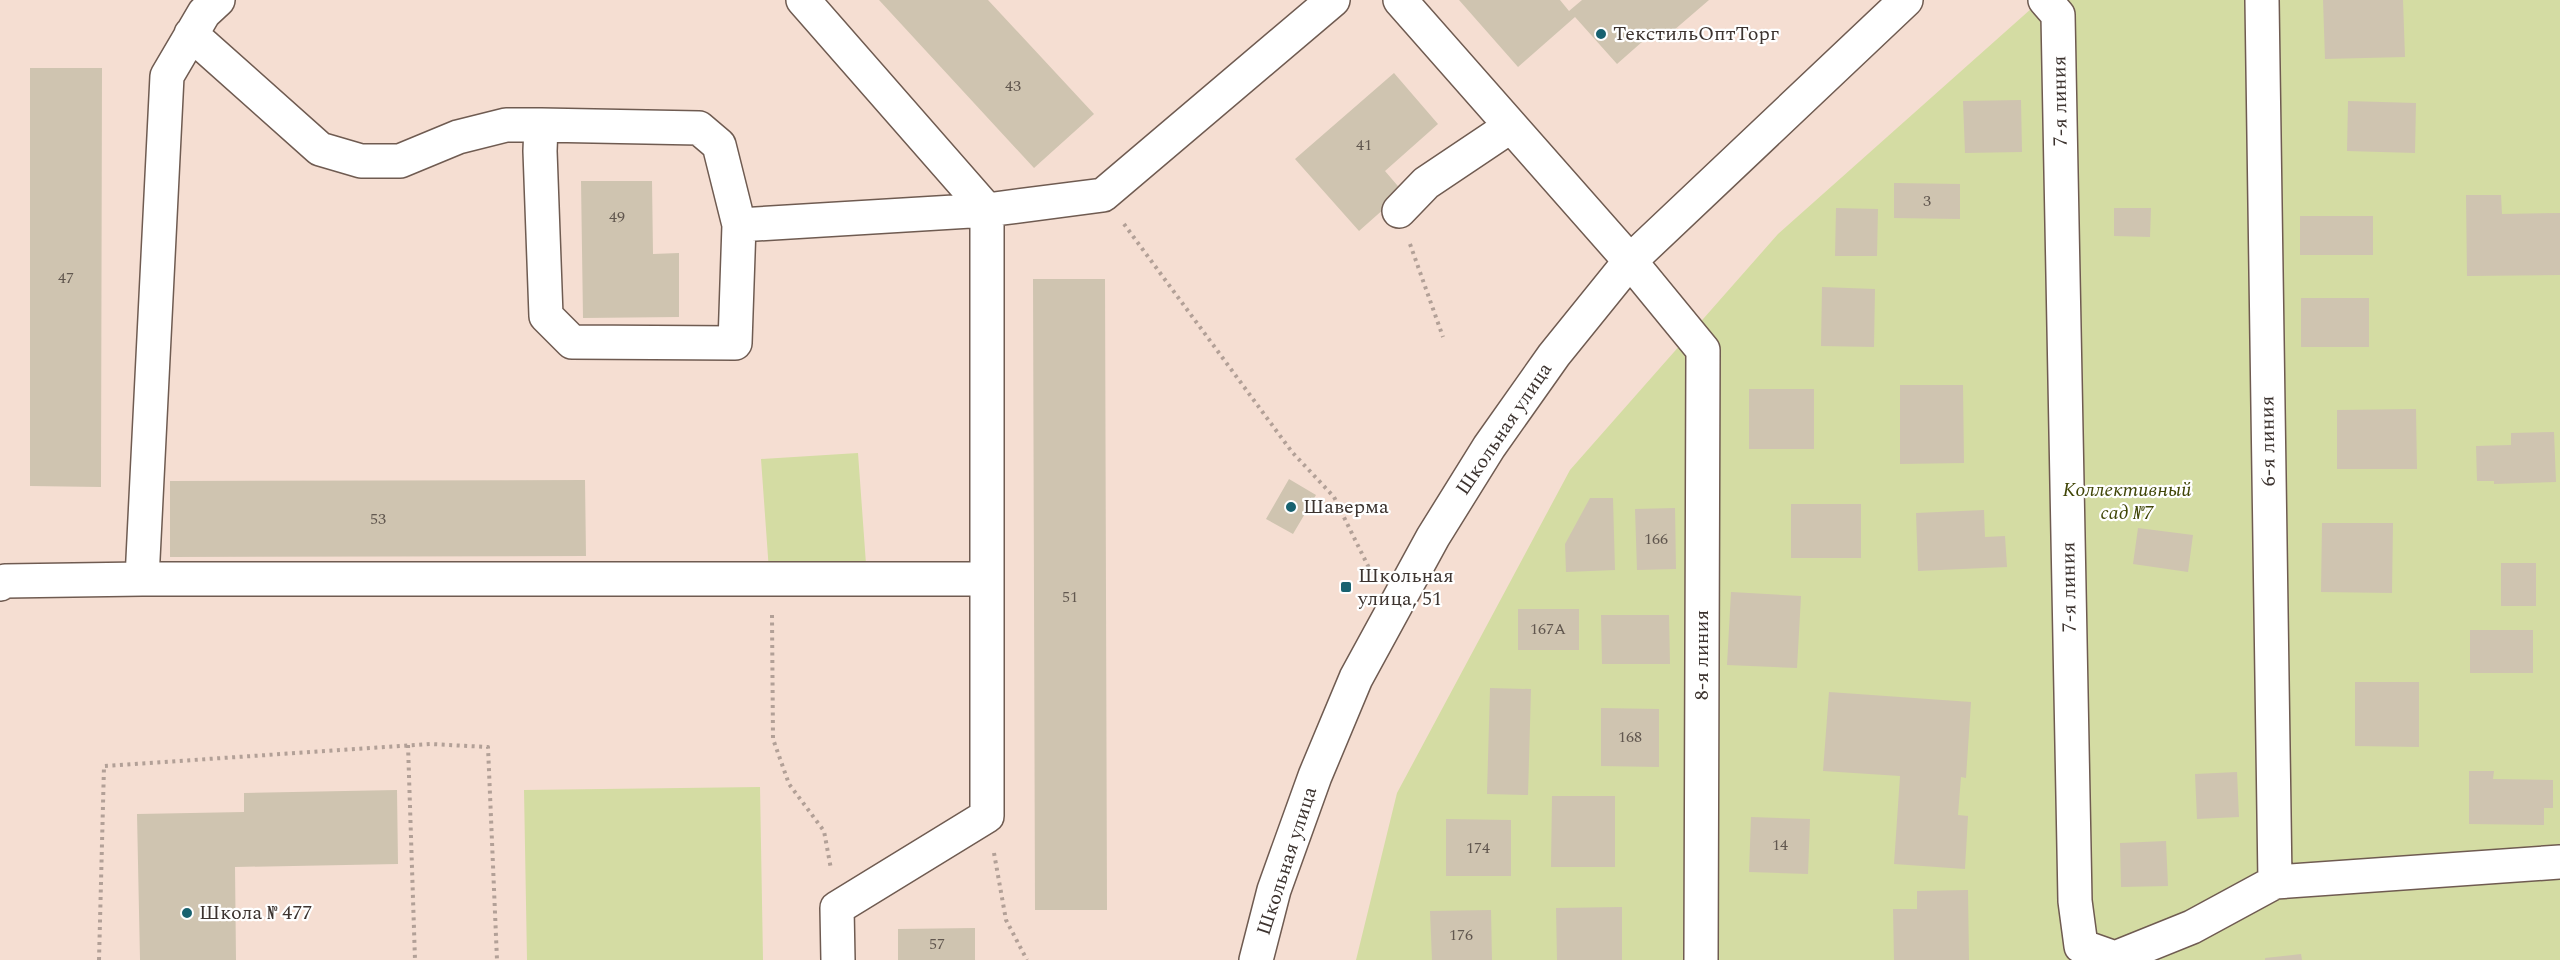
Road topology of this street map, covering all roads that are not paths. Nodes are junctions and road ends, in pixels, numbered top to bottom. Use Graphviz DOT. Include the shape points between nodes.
graph roads {
  1 [pos="218,0"];
  2 [pos="803,0"];
  3 [pos="1333,0"];
  4 [pos="1400,0"];
  5 [pos="1906,0"];
  6 [pos="2262,0"];
  7 [pos="2052,8"];
  8 [pos="191,34"];
  9 [pos="542,125"];
  10 [pos="1511,126"];
  11 [pos="987,210"];
  12 [pos="1399,211"];
  13 [pos="739,225"];
  14 [pos="1630,261"];
  15 [pos="142,579"];
  16 [pos="987,579"];
  17 [pos="0,584"];
  18 [pos="2560,862"];
  19 [pos="2275,882"];
  20 [pos="2114,959"];
  21 [pos="838,960"];
  22 [pos="1256,960"];
  23 [pos="1701,960"];
  1 -- 8 [label="street"];
  2 -- 11 [label="street"];
  3 -- 11 [label="street" via="1103,195"];
  4 -- 10 [label="street"];
  5 -- 14 [label="street, Школьная улица"];
  6 -- 19 [label="street, 6-я линия"];
  7 -- 20 [label="street, 7-я линия" via="2075,901 2081,946"];
  8 -- 9 [label="street" via="320,149 361,161 400,161 458,138 506,125"];
  8 -- 15 [label="street" via="167,76"];
  9 -- 13 [label="street" via="699,128 719,145"];
  9 -- 13 [label="street" via="546,316 572,342 735,343"];
  10 -- 12 [label="street" via="1425,183"];
  10 -- 14 [label="street"];
  11 -- 13 [label="street"];
  11 -- 16 [label="street"];
  14 -- 22 [label="street, Школьная улица" via="1554,355 1489,447 1391,612 1356,678 1315,776 1274,890"];
  14 -- 23 [label="street, 8-я линия" via="1703,350"];
  15 -- 16 [label="street"];
  15 -- 17 [label="street"];
  16 -- 21 [label="street" via="987,816 837,908"];
  18 -- 19 [label="street"];
  19 -- 20 [label="street, 7-я линия" via="2192,927"];
}
